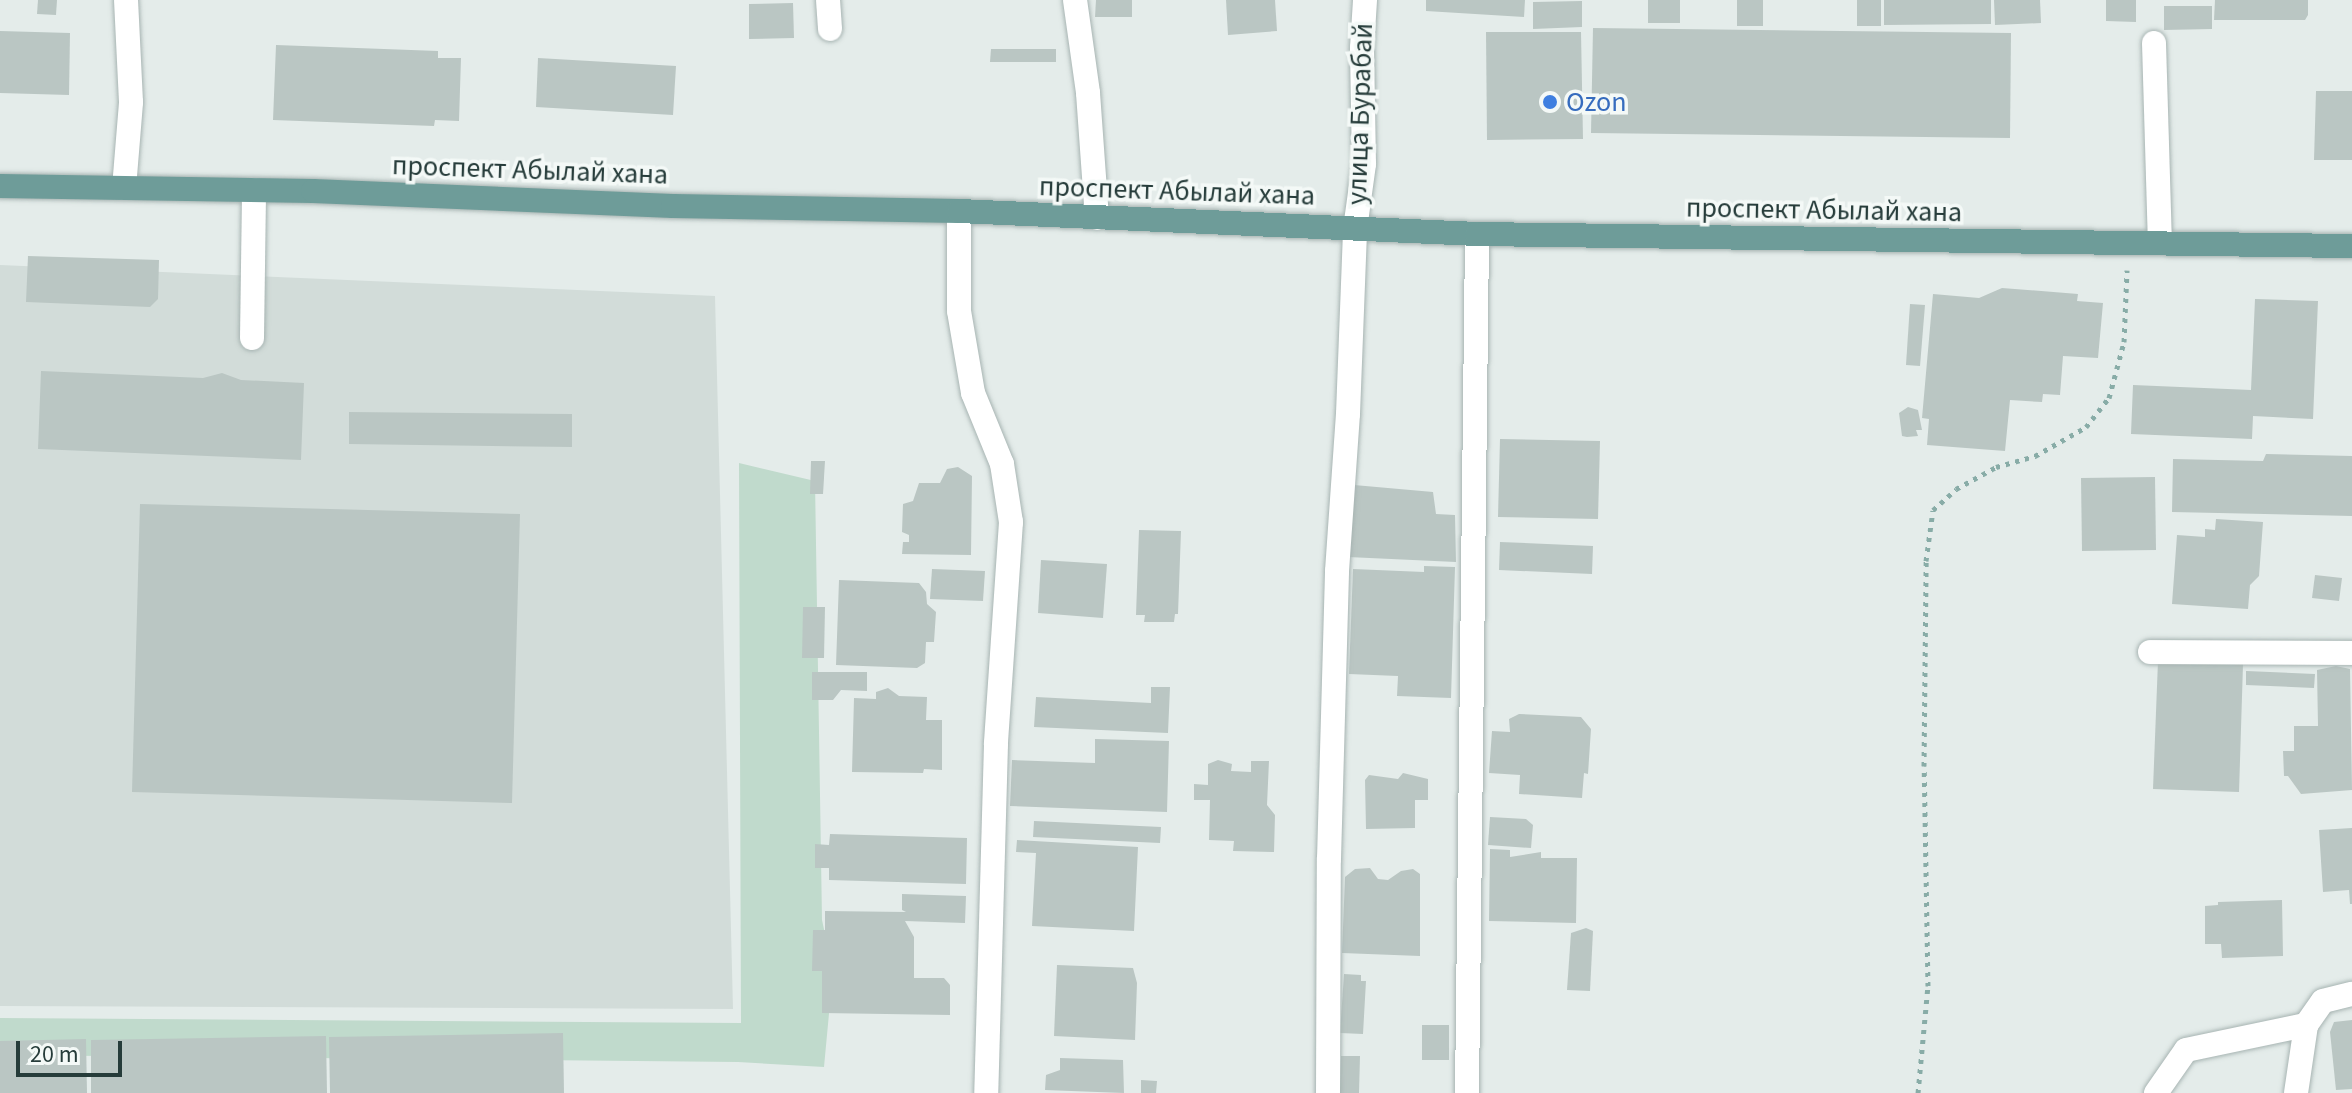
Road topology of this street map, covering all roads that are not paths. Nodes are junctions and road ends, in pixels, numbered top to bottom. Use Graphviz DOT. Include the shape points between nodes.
graph roads {
  1 [pos="126,0"];
  2 [pos="828,0"];
  3 [pos="1075,0"];
  4 [pos="1365,0"];
  5 [pos="830,29"];
  6 [pos="2154,43"];
  7 [pos="0,186"];
  8 [pos="124,188"];
  9 [pos="254,190"];
  10 [pos="959,211"];
  11 [pos="1097,218"];
  12 [pos="1355,229"];
  13 [pos="1477,234"];
  14 [pos="2160,241"];
  15 [pos="2352,246"];
  16 [pos="252,338"];
  17 [pos="2150,652"];
  18 [pos="2352,653"];
  19 [pos="2352,994"];
  20 [pos="2306,1025"];
  21 [pos="986,1093"];
  22 [pos="1328,1093"];
  23 [pos="1467,1093"];
  24 [pos="2156,1093"];
  25 [pos="2296,1093"];
  1 -- 8 [label="street" via="131,102"];
  2 -- 5 [label="street"];
  3 -- 11 [label="street"];
  4 -- 12 [label="street, улица Бурабай" via="1364,164"];
  6 -- 14 [label="street"];
  7 -- 8 [label="main road, проспект Абылай хана"];
  8 -- 9 [label="main road, проспект Абылай хана"];
  9 -- 10 [label="main road, проспект Абылай хана"];
  9 -- 16 [label="street"];
  10 -- 11 [label="main road, проспект Абылай хана"];
  10 -- 21 [label="street" via="959,311 973,393 1002,464 1011,522 996,744"];
  11 -- 12 [label="main road, проспект Абылай хана"];
  12 -- 13 [label="main road, проспект Абылай хана"];
  12 -- 22 [label="street, улица Бурабай" via="1337,571"];
  13 -- 14 [label="main road, проспект Абылай хана"];
  13 -- 23 [label="street"];
  14 -- 15 [label="main road, проспект Абылай хана"];
  17 -- 18 [label="street"];
  19 -- 20 [label="street" via="2323,1001"];
  20 -- 24 [label="street" via="2186,1050"];
  20 -- 25 [label="street"];
}
